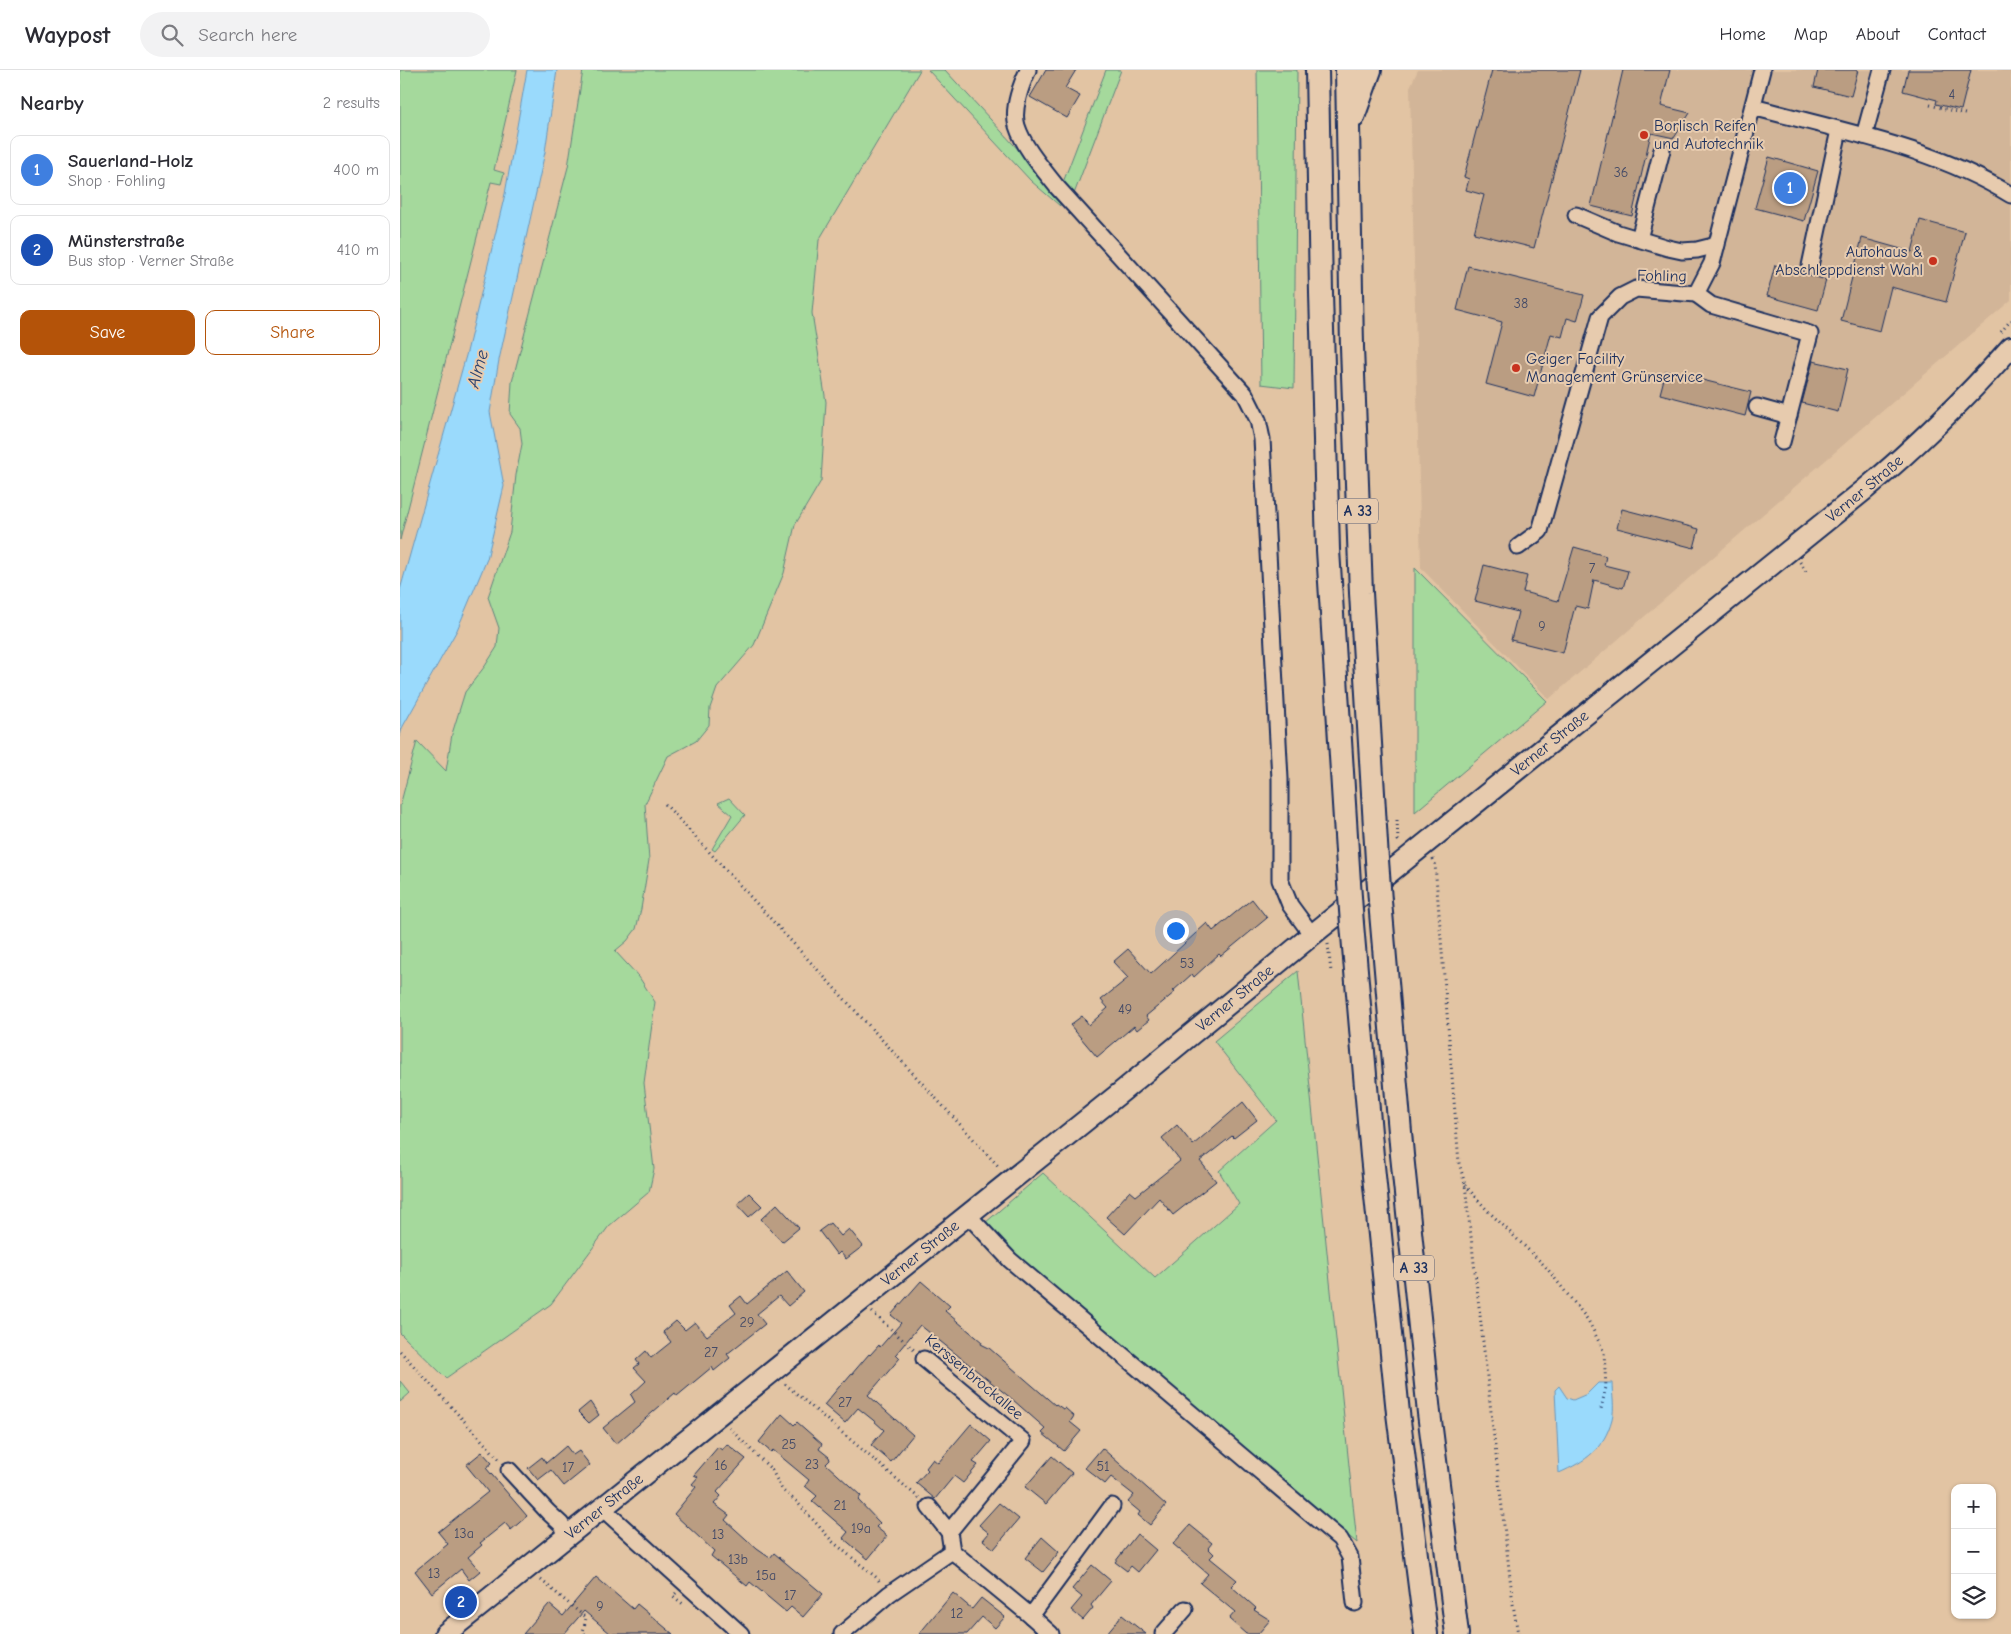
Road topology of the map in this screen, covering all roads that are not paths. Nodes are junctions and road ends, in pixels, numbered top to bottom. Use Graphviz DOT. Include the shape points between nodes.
graph roads {
  1 [pos="1028,70"];
  2 [pos="1318,70"];
  3 [pos="1347,70"];
  4 [pos="1370,70"];
  5 [pos="1762,70"];
  6 [pos="1882,70"];
  7 [pos="1753,107"];
  8 [pos="1348,130"];
  9 [pos="1839,130"];
  10 [pos="1864,136"];
  11 [pos="1662,150"];
  12 [pos="2011,195"];
  13 [pos="1576,214"];
  14 [pos="1639,239"];
  15 [pos="1717,245"];
  16 [pos="1810,266"];
  17 [pos="1696,294"];
  18 [pos="2011,346"];
  19 [pos="1757,407"];
  20 [pos="1789,416"];
  21 [pos="1782,442"];
  22 [pos="1518,547"];
  23 [pos="1320,940"];
  24 [pos="968,1215"];
  25 [pos="924,1359"];
  26 [pos="510,1470"];
  27 [pos="1112,1506"];
  28 [pos="929,1507"];
  29 [pos="602,1508"];
  30 [pos="949,1532"];
  31 [pos="568,1535"];
  32 [pos="952,1551"];
  33 [pos="1355,1603"];
  34 [pos="1185,1609"];
  35 [pos="1031,1616"];
  36 [pos="445,1634"];
  37 [pos="741,1634"];
  38 [pos="842,1634"];
  39 [pos="1050,1634"];
  40 [pos="1163,1634"];
  41 [pos="1426,1634"];
  42 [pos="1457,1634"];
  1 -- 23 [label="street" via="1016,118 1037,161 1245,394 1258,420 1280,779 1280,880 1290,905"];
  2 -- 41 [label="highway, A 33, bridge" via="1328,550 1348,883 1398,1414"];
  3 -- 8 [label="highway, A 33"];
  4 -- 8 [label="highway"];
  5 -- 7 [label="street, Fohling"];
  6 -- 10 [label="street"];
  7 -- 9 [label="street"];
  7 -- 15 [label="street, Fohling"];
  8 -- 42 [label="highway, A 33, bridge" via="1361,593 1377,860 1402,1155 1429,1413"];
  9 -- 10 [label="street"];
  9 -- 16 [label="street"];
  10 -- 12 [label="street" via="1952,165"];
  11 -- 14 [label="street"];
  13 -- 14 [label="street"];
  14 -- 15 [label="street" via="1682,251"];
  15 -- 17 [label="street, Fohling"];
  17 -- 20 [label="street" via="1711,305 1810,334"];
  17 -- 22 [label="street, Fohling" via="1636,289 1620,297 1600,317 1540,530"];
  18 -- 23 [label="main road, Verner Straße" via="1984,378 1898,462 1425,845"];
  19 -- 20 [label="street"];
  20 -- 21 [label="street"];
  23 -- 24 [label="main road, Verner Straße" via="1120,1093"];
  24 -- 29 [label="main road, Verner Straße"];
  24 -- 33 [label="street" via="1010,1260 1340,1539 1350,1557"];
  25 -- 30 [label="street, Kerssenbrockallee" via="1023,1440"];
  26 -- 31 [label="street"];
  27 -- 35 [label="street"];
  28 -- 30 [label="street"];
  29 -- 31 [label="main road, Verner Straße"];
  29 -- 37 [label="street"];
  30 -- 32 [label="street"];
  31 -- 36 [label="main road, Verner Straße"];
  32 -- 35 [label="street"];
  32 -- 38 [label="street" via="889,1594"];
  34 -- 40 [label="street"];
  35 -- 39 [label="street"];
}
